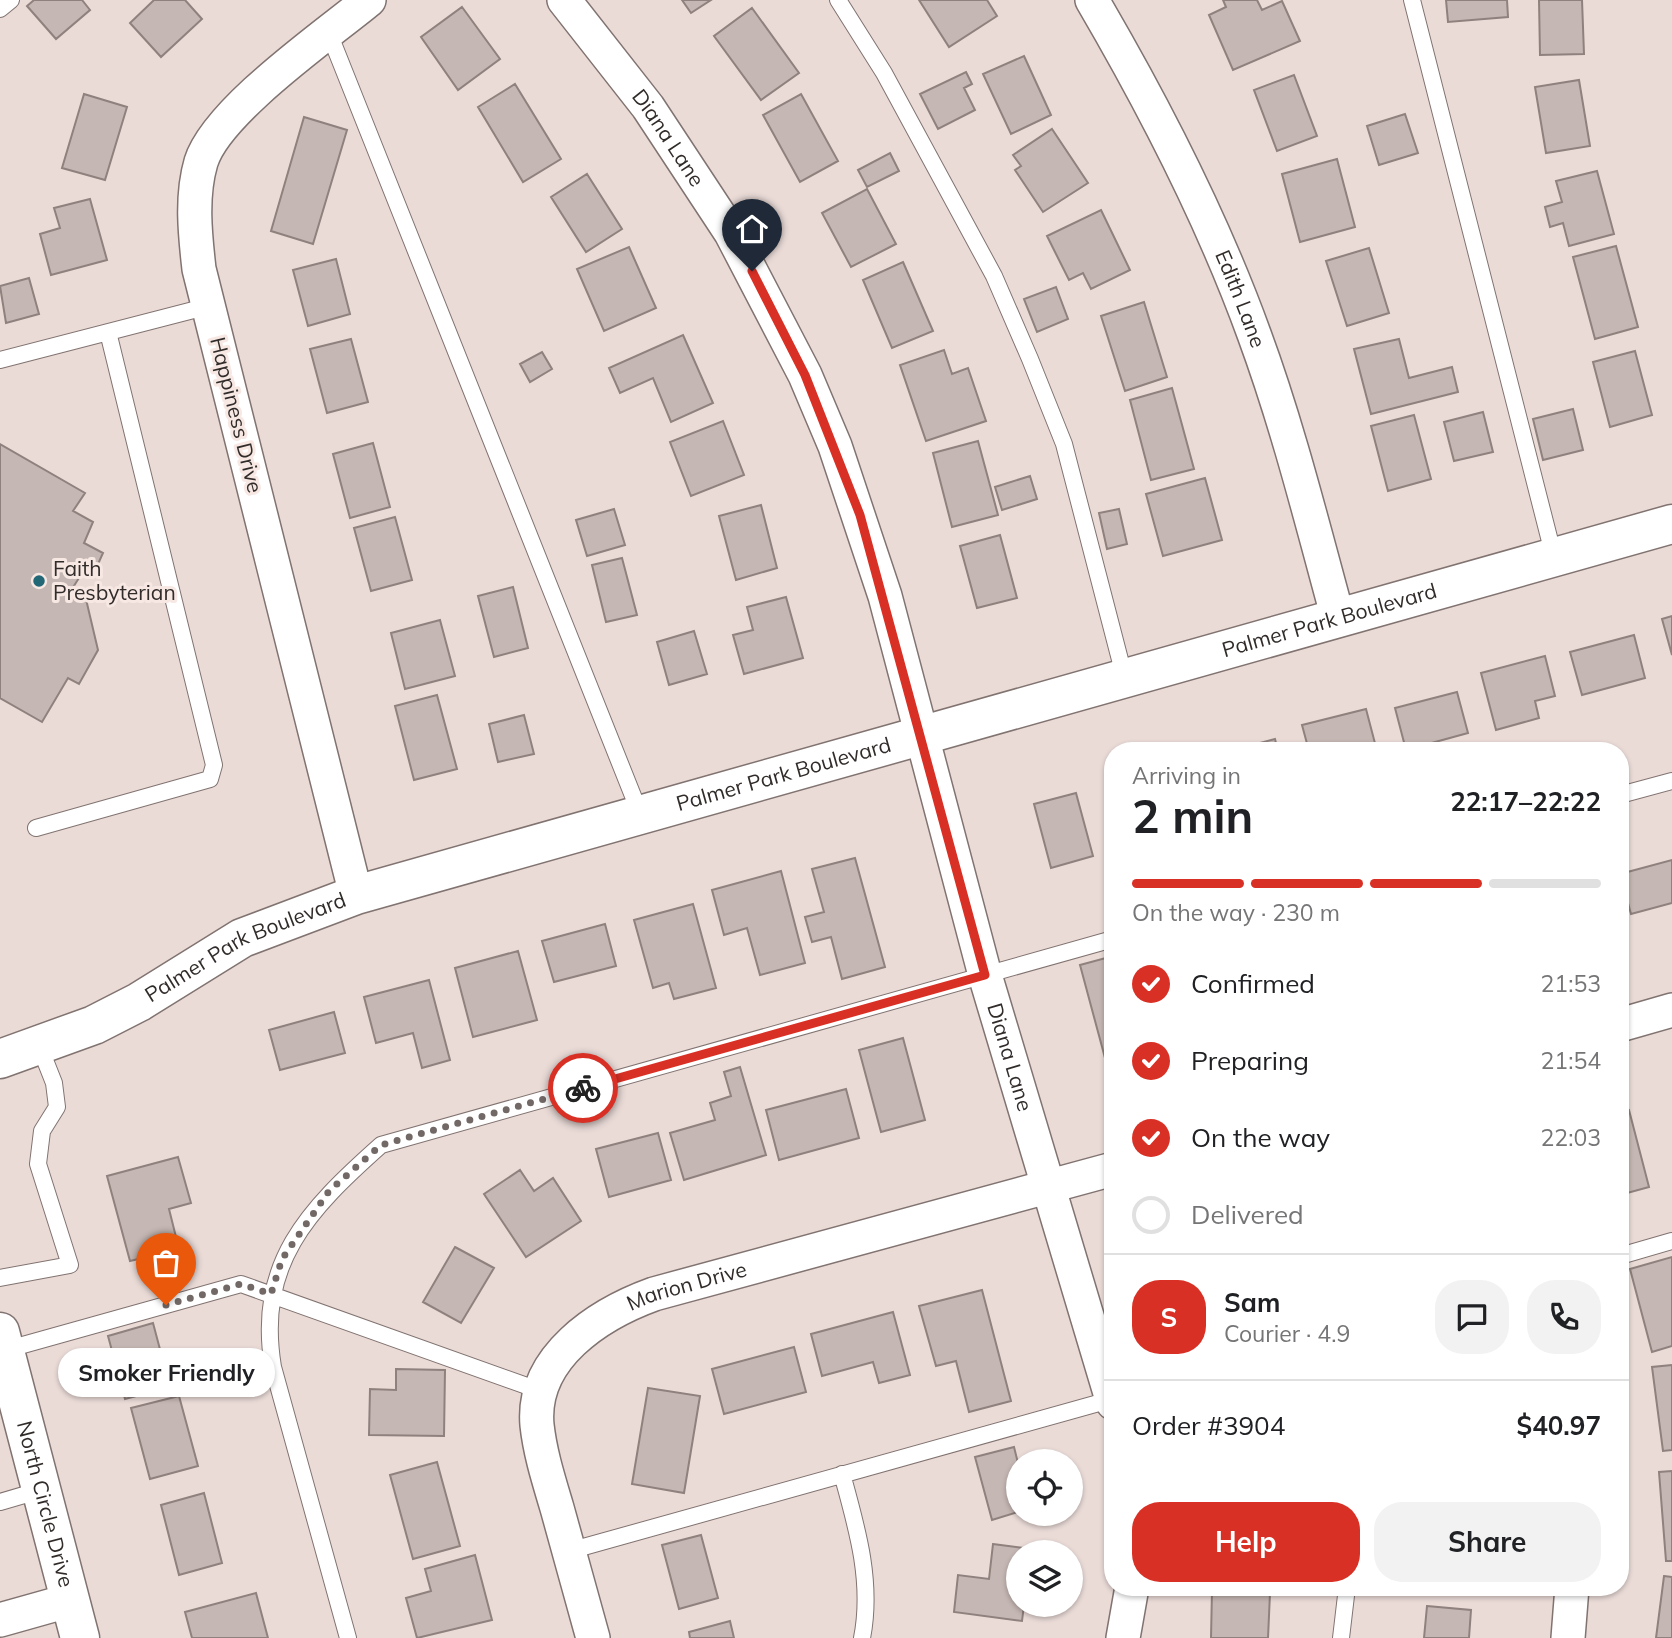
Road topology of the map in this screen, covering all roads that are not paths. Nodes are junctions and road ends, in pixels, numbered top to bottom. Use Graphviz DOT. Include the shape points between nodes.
graph roads {
  1 [pos="11,0"];
  2 [pos="369,0"];
  3 [pos="564,0"];
  4 [pos="838,0"];
  5 [pos="1092,0"];
  6 [pos="1412,0"];
  7 [pos="0,9"];
  8 [pos="329,33"];
  9 [pos="209,306"];
  10 [pos="108,332"];
  11 [pos="0,360"];
  12 [pos="1672,524"];
  13 [pos="1554,558"];
  14 [pos="1338,618"];
  15 [pos="1125,679"];
  16 [pos="922,738"];
  17 [pos="1672,781"];
  18 [pos="1629,793"];
  19 [pos="641,816"];
  20 [pos="36,828"];
  21 [pos="356,895"];
  22 [pos="1104,942"];
  23 [pos="985,975"];
  24 [pos="1672,1010"];
  25 [pos="1629,1022"];
  26 [pos="39,1045"];
  27 [pos="0,1059"];
  28 [pos="1104,1171"];
  29 [pos="1047,1187"];
  30 [pos="1672,1241"];
  31 [pos="1629,1253"];
  32 [pos="0,1278"];
  33 [pos="271,1294"];
  34 [pos="2,1342"];
  35 [pos="1104,1372"];
  36 [pos="541,1391"];
  37 [pos="1104,1403"];
  38 [pos="842,1474"];
  39 [pos="41,1490"];
  40 [pos="0,1502"];
  41 [pos="569,1550"];
  42 [pos="1130,1596"];
  43 [pos="1346,1596"];
  44 [pos="1571,1596"];
  45 [pos="71,1600"];
  46 [pos="0,1620"];
  47 [pos="80,1638"];
  48 [pos="348,1638"];
  49 [pos="593,1638"];
  50 [pos="862,1638"];
  51 [pos="1123,1638"];
  52 [pos="1341,1638"];
  53 [pos="1568,1638"];
  1 -- 7 [label="lane"];
  2 -- 8 [label="street, Happiness Drive"];
  3 -- 16 [label="street, Diana Lane" via="687,164 731,233 805,375 860,515"];
  4 -- 15 [label="lane" via="884,73 988,264 1030,359 1063,444"];
  5 -- 14 [label="street, Edith Lane" via="1157,117 1229,268 1278,409"];
  6 -- 13 [label="lane"];
  8 -- 9 [label="street, Happiness Drive" via="225,121 201,162 195,229"];
  8 -- 19 [label="lane"];
  9 -- 10 [label="lane"];
  9 -- 21 [label="street, Happiness Drive"];
  10 -- 11 [label="lane"];
  10 -- 20 [label="lane" via="214,765 209,779"];
  12 -- 13 [label="main road, Palmer Park Boulevard"];
  13 -- 14 [label="main road, Palmer Park Boulevard"];
  14 -- 15 [label="main road, Palmer Park Boulevard"];
  15 -- 16 [label="main road, Palmer Park Boulevard"];
  16 -- 19 [label="main road, Palmer Park Boulevard"];
  16 -- 23 [label="street, Diana Lane"];
  17 -- 18 [label="lane"];
  19 -- 21 [label="main road, Palmer Park Boulevard"];
  21 -- 26 [label="main road, Palmer Park Boulevard" via="242,938 139,1002"];
  22 -- 23 [label="lane"];
  23 -- 29 [label="street, Diana Lane"];
  23 -- 33 [label="lane" via="381,1145 329,1191 282,1259"];
  24 -- 25 [label="street"];
  26 -- 27 [label="main road, Palmer Park Boulevard"];
  26 -- 32 [label="lane" via="54,1083 57,1107 42,1131 38,1164 70,1265"];
  28 -- 29 [label="street, Marion Drive"];
  29 -- 35 [label="street, Diana Lane"];
  29 -- 36 [label="street, Marion Drive" via="617,1308 583,1329 561,1355"];
  30 -- 31 [label="lane"];
  33 -- 34 [label="lane" via="241,1284"];
  33 -- 36 [label="lane"];
  33 -- 48 [label="lane" via="268,1333 273,1367"];
  34 -- 39 [label="main road, North Circle Drive"];
  36 -- 41 [label="street, Marion Drive" via="537,1422 543,1457"];
  37 -- 38 [label="lane"];
  38 -- 41 [label="lane"];
  38 -- 50 [label="lane" via="860,1539 865,1587"];
  39 -- 40 [label="lane"];
  39 -- 45 [label="main road, North Circle Drive"];
  41 -- 49 [label="street, Marion Drive"];
  42 -- 51 [label="street"];
  43 -- 52 [label="lane"];
  44 -- 53 [label="street"];
  45 -- 46 [label="street"];
  45 -- 47 [label="main road, North Circle Drive"];
}
